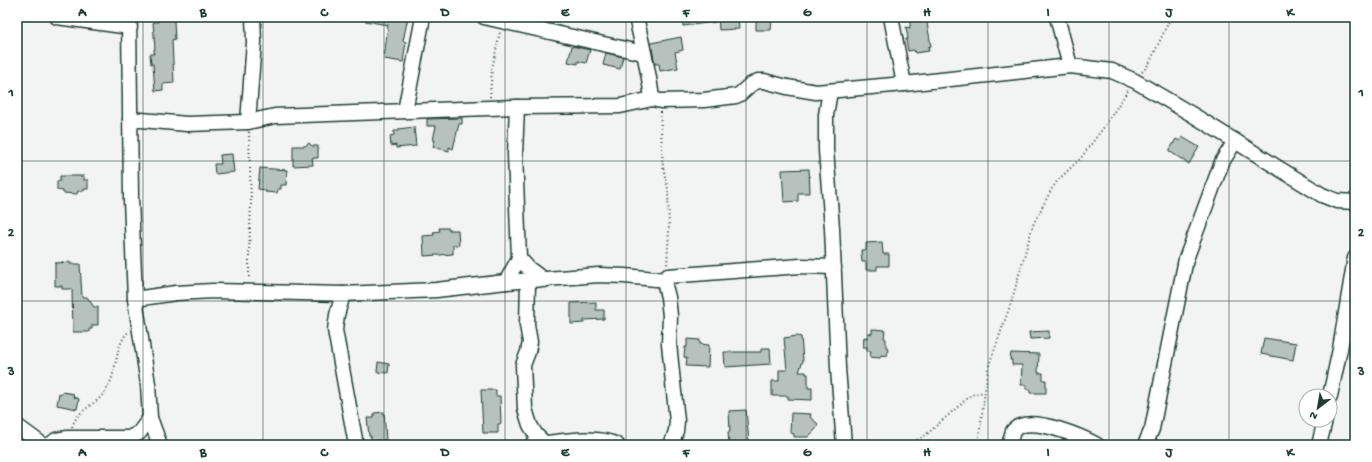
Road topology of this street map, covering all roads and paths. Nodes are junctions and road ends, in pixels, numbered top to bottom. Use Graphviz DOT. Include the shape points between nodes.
graph roads {
  1 [pos="56,17"];
  2 [pos="253,17"];
  3 [pos="422,17"];
  4 [pos="484,17"];
  5 [pos="636,17"];
  6 [pos="891,17"];
  7 [pos="1057,17"];
  8 [pos="1171,17"];
  9 [pos="503,21"];
  10 [pos="129,22"];
  11 [pos="644,53"];
  12 [pos="1070,66"];
  13 [pos="1134,81"];
  14 [pos="904,84"];
  15 [pos="830,91"];
  16 [pos="656,100"];
  17 [pos="517,107"];
  18 [pos="489,108"];
  19 [pos="405,112"];
  20 [pos="130,120"];
  21 [pos="248,122"];
  22 [pos="1235,141"];
  23 [pos="1355,202"];
  24 [pos="519,258"];
  25 [pos="1355,258"];
  26 [pos="834,267"];
  27 [pos="667,278"];
  28 [pos="544,280"];
  29 [pos="528,281"];
  30 [pos="506,282"];
  31 [pos="249,291"];
  32 [pos="343,294"];
  33 [pos="135,299"];
  34 [pos="138,322"];
  35 [pos="1332,388"];
  36 [pos="984,392"];
  37 [pos="150,418"];
  38 [pos="17,426"];
  39 [pos="1322,428"];
  40 [pos="68,438"];
  41 [pos="541,444"];
  42 [pos="43,445"];
  43 [pos="50,445"];
  44 [pos="160,445"];
  45 [pos="356,445"];
  46 [pos="617,445"];
  47 [pos="671,445"];
  48 [pos="844,445"];
  49 [pos="911,445"];
  50 [pos="978,445"];
  51 [pos="1009,445"];
  52 [pos="1096,445"];
  53 [pos="1145,445"];
  54 [pos="1319,445"];
  1 -- 10 [label="street"];
  2 -- 21 [label="street" via="254,42"];
  3 -- 19 [label="street"];
  4 -- 9 [label="street"];
  5 -- 11 [label="street"];
  6 -- 14 [label="street"];
  7 -- 12 [label="street"];
  8 -- 13 [label="path" via="1149,64"];
  9 -- 11 [label="street"];
  9 -- 18 [label="path" via="492,69"];
  10 -- 20 [label="street"];
  11 -- 16 [label="street"];
  12 -- 13 [label="street" via="1112,71"];
  12 -- 14 [label="street"];
  13 -- 22 [label="street"];
  13 -- 36 [label="path" via="1080,159 1058,180 1033,225 1011,303 992,355"];
  14 -- 15 [label="street"];
  15 -- 16 [label="street" via="816,92 764,81 754,82 736,96 704,100"];
  15 -- 26 [label="street" via="826,115 826,150"];
  16 -- 17 [label="street" via="620,106"];
  16 -- 27 [label="path" via="668,189"];
  17 -- 18 [label="street"];
  17 -- 24 [label="street" via="515,154"];
  18 -- 19 [label="street"];
  19 -- 21 [label="street" via="275,116"];
  20 -- 21 [label="street" via="186,124"];
  20 -- 33 [label="street"];
  21 -- 31 [label="path" via="252,203 248,252"];
  22 -- 23 [label="street" via="1322,195 1337,201"];
  22 -- 53 [label="street" via="1222,162 1186,259 1152,429"];
  24 -- 28 [label="street"];
  24 -- 30 [label="street"];
  25 -- 35 [label="street"];
  26 -- 27 [label="street" via="800,266"];
  26 -- 48 [label="street"];
  27 -- 28 [label="street" via="599,275"];
  27 -- 47 [label="street" via="665,286 670,316 669,344 677,421"];
  28 -- 29 [label="street"];
  29 -- 30 [label="street"];
  29 -- 41 [label="street" via="527,325 530,342 523,365 525,409 530,425"];
  30 -- 32 [label="street" via="436,290"];
  31 -- 32 [label="street"];
  31 -- 33 [label="street" via="176,293"];
  32 -- 45 [label="street" via="336,330"];
  33 -- 34 [label="street"];
  34 -- 37 [label="street" via="148,384"];
  34 -- 40 [label="path" via="122,339 108,388 77,417"];
  36 -- 49 [label="path" via="970,396"];
  36 -- 50 [label="path"];
  37 -- 40 [label="street" via="139,434 130,438"];
  37 -- 44 [label="street"];
  38 -- 42 [label="street"];
  39 -- 54 [label="street"];
  40 -- 43 [label="street" via="56,440"];
  41 -- 46 [label="street" via="596,440"];
  51 -- 52 [label="street" via="1016,428 1021,425 1032,425 1066,432"];
}
